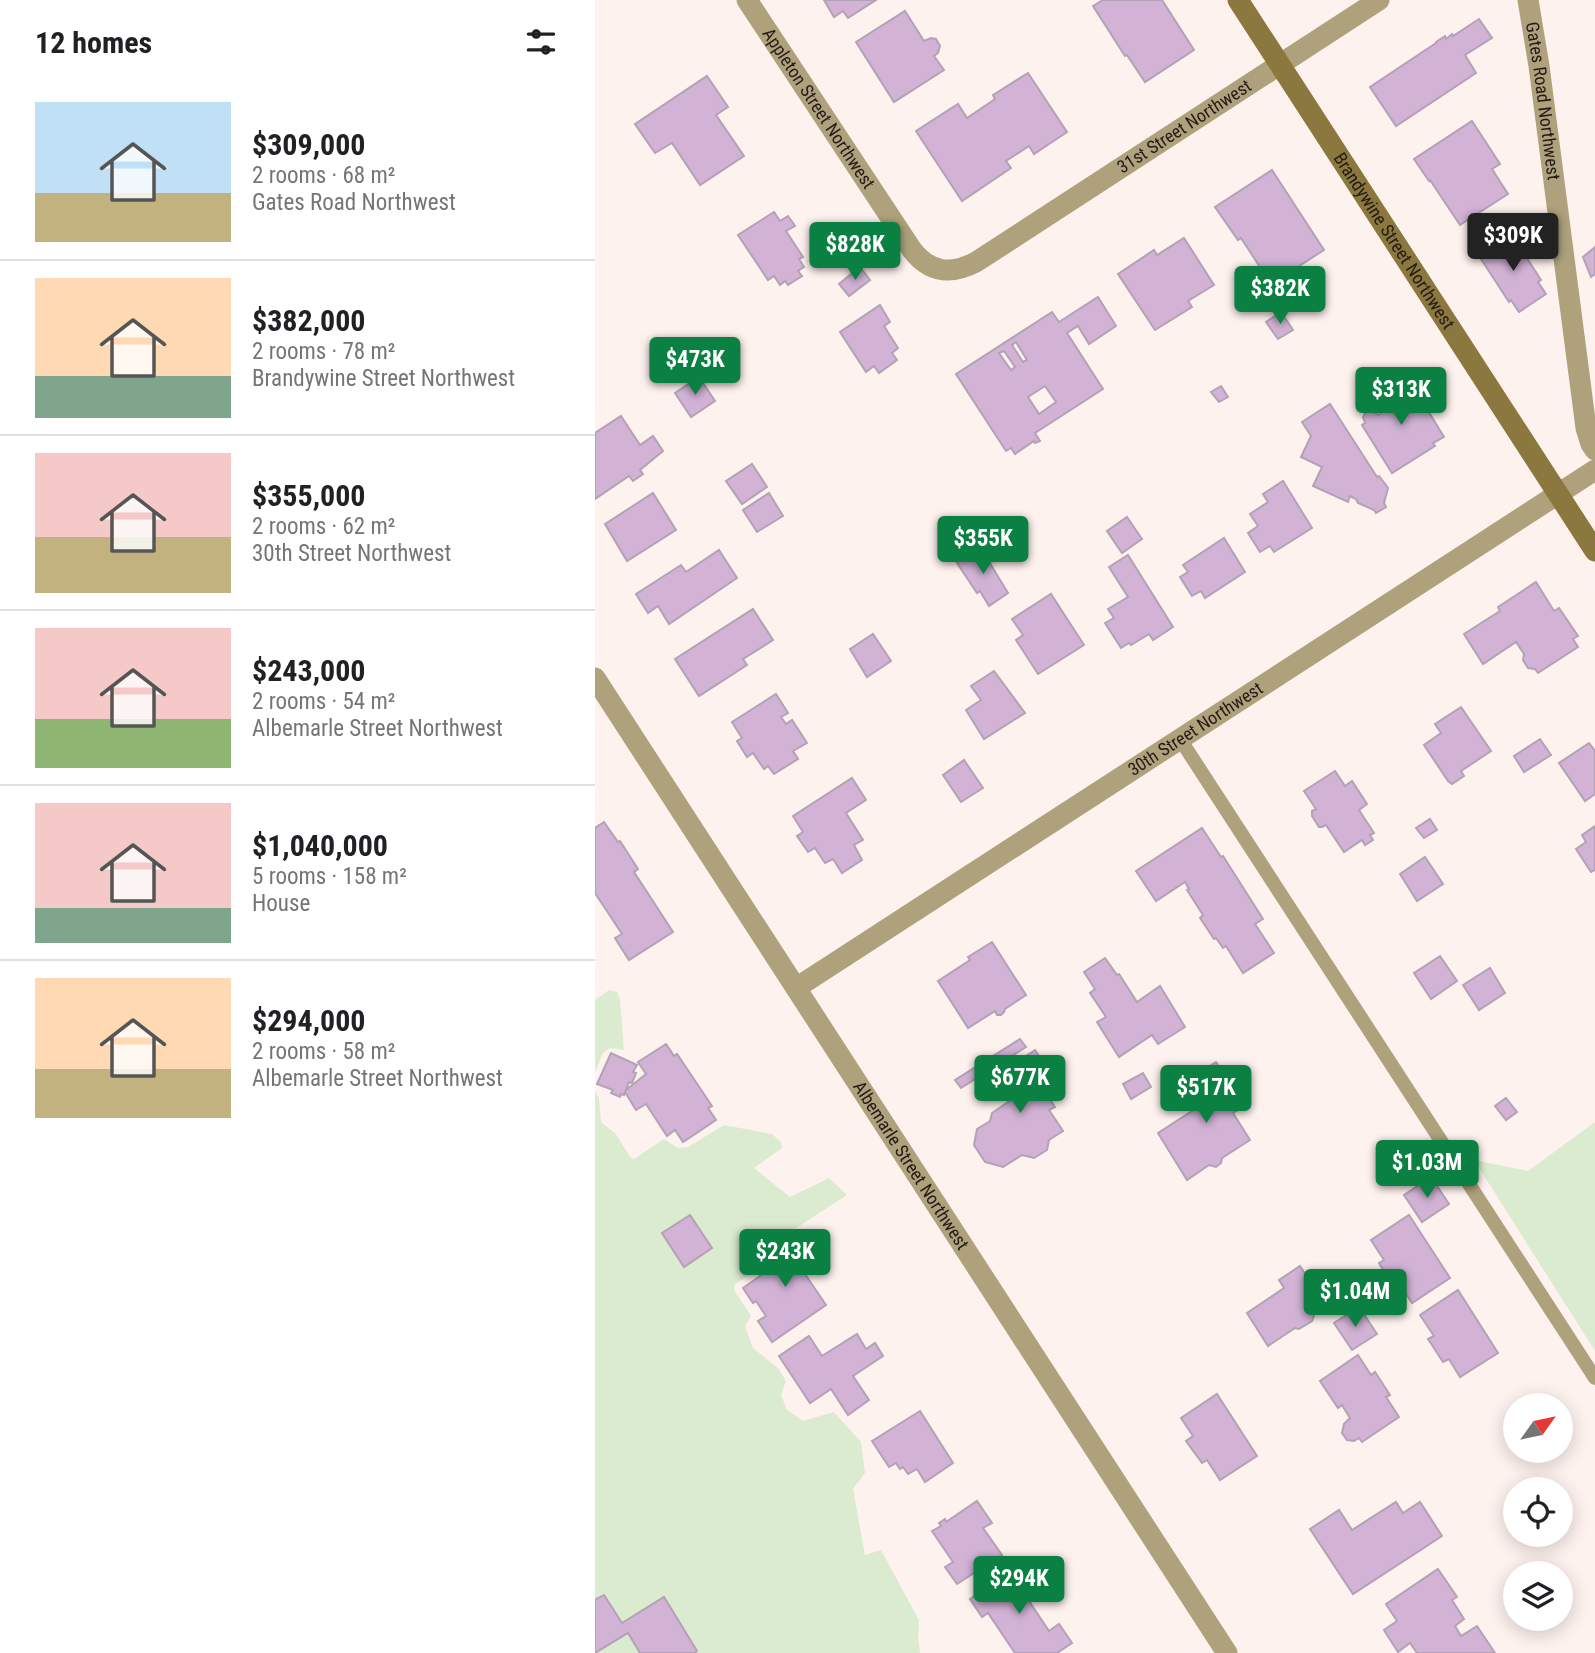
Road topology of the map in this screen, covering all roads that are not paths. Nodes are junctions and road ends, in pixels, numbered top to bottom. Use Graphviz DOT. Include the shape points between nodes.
graph roads {
  1 [pos="747,0"];
  2 [pos="1238,0"];
  3 [pos="1379,0"];
  4 [pos="1528,0"];
  5 [pos="1280,64"];
  6 [pos="988,254"];
  7 [pos="1595,450"];
  8 [pos="1595,470"];
  9 [pos="1558,494"];
  10 [pos="1595,551"];
  11 [pos="595,678"];
  12 [pos="1180,739"];
  13 [pos="796,988"];
  14 [pos="1595,1378"];
  15 [pos="1227,1653"];
  1 -- 6 [label="street, Appleton Street Northwest" via="918,257 929,266 950,270 964,268"];
  2 -- 5 [label="street, Brandywine Street Northwest"];
  3 -- 5 [label="street, 31st Street Northwest"];
  4 -- 7 [label="street, Gates Road Northwest" via="1586,428"];
  5 -- 6 [label="street, 31st Street Northwest"];
  5 -- 9 [label="street, Brandywine Street Northwest"];
  8 -- 9 [label="street, 30th Street Northwest"];
  9 -- 10 [label="street, Brandywine Street Northwest"];
  9 -- 12 [label="street, 30th Street Northwest"];
  11 -- 13 [label="street, Albemarle Street Northwest"];
  12 -- 13 [label="street, 30th Street Northwest"];
  12 -- 14 [label="lane"];
  13 -- 15 [label="street, Albemarle Street Northwest"];
}
